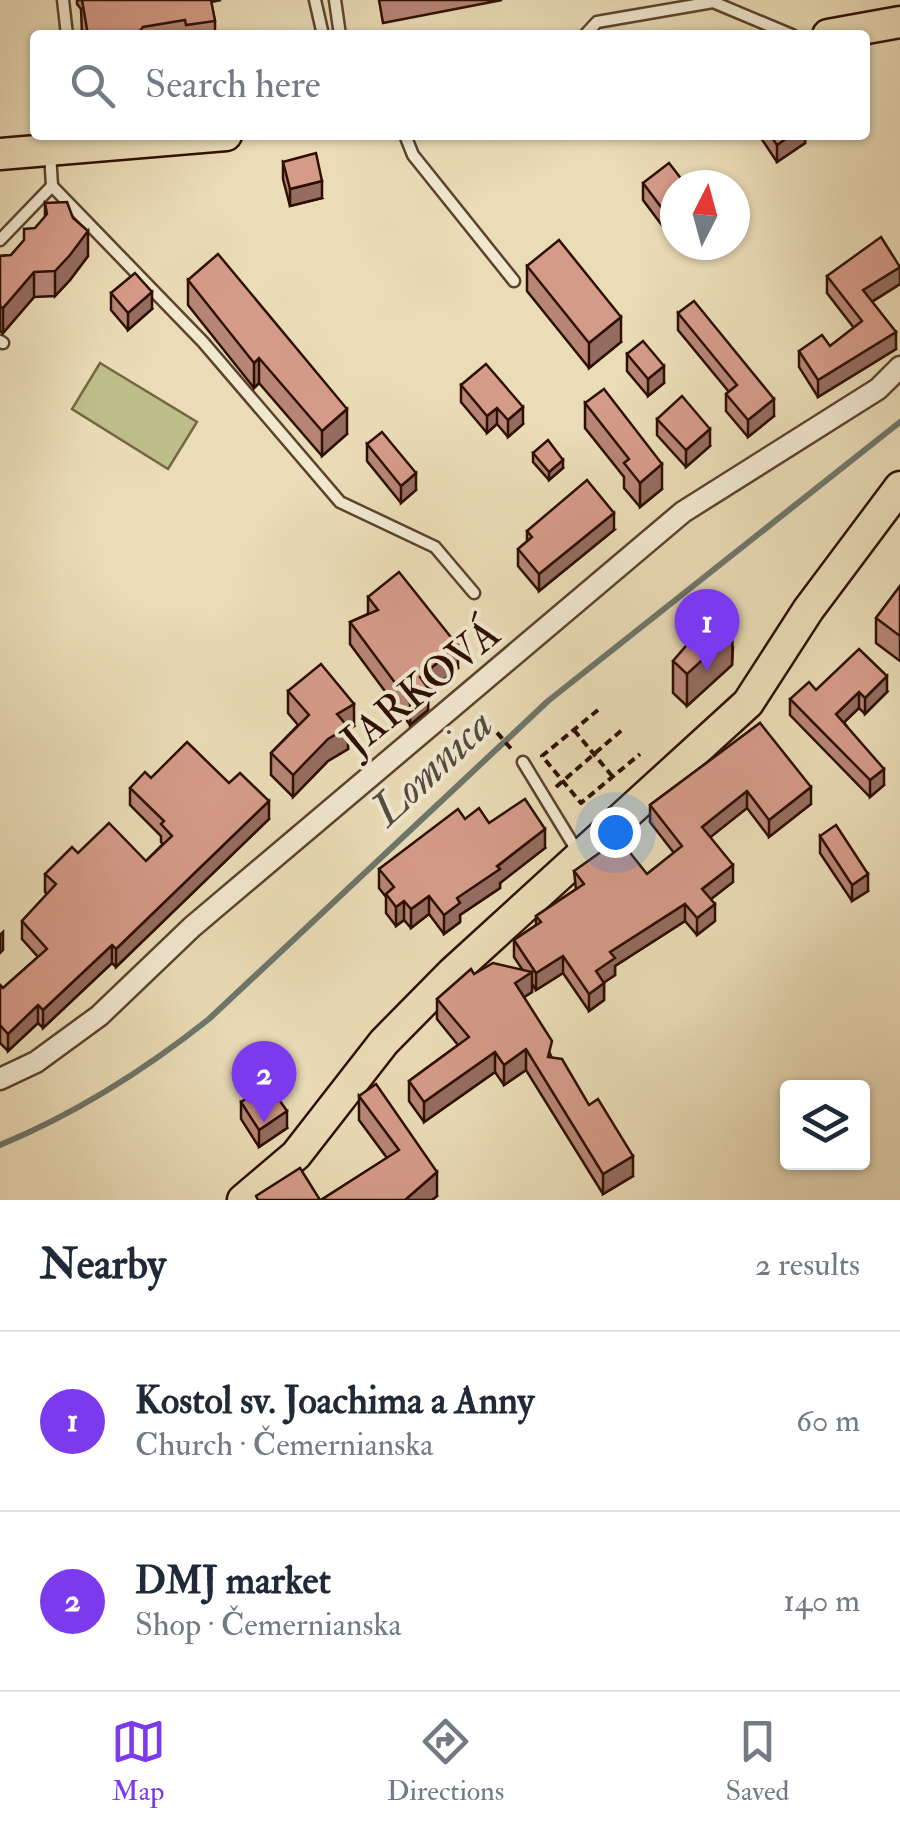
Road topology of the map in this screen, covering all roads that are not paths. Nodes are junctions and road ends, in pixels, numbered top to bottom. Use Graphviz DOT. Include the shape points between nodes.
graph roads {
  1 [pos="63,0"];
  2 [pos="316,0"];
  3 [pos="334,0"];
  4 [pos="900,22"];
  5 [pos="66,30"];
  6 [pos="322,30"];
  7 [pos="339,30"];
  8 [pos="590,30"];
  9 [pos="780,30"];
  10 [pos="856,30"];
  11 [pos="125,140"];
  12 [pos="407,140"];
  13 [pos="84,142"];
  14 [pos="50,152"];
  15 [pos="0,154"];
  16 [pos="52,186"];
  17 [pos="0,240"];
  18 [pos="514,281"];
  19 [pos="900,367"];
  20 [pos="900,488"];
  21 [pos="474,593"];
  22 [pos="523,762"];
  23 [pos="580,855"];
  24 [pos="0,1079"];
  25 [pos="243,1200"];
  1 -- 5 [label="lane"];
  2 -- 6 [label="lane"];
  3 -- 7 [label="lane"];
  4 -- 10 [label="main road"];
  8 -- 9 [label="lane" via="597,22 713,2"];
  11 -- 13 [label="main road"];
  12 -- 18 [label="lane"];
  13 -- 14 [label="main road"];
  14 -- 15 [label="main road"];
  14 -- 16 [label="lane"];
  16 -- 17 [label="lane"];
  16 -- 21 [label="lane" via="203,342 340,502 435,547"];
  19 -- 24 [label="street, JARKOVÁ" via="878,389 684,512 192,927 99,1016"];
  20 -- 23 [label="main road" via="808,610 748,704"];
  22 -- 23 [label="lane"];
  23 -- 25 [label="main road" via="384,1042 296,1155"];
}
